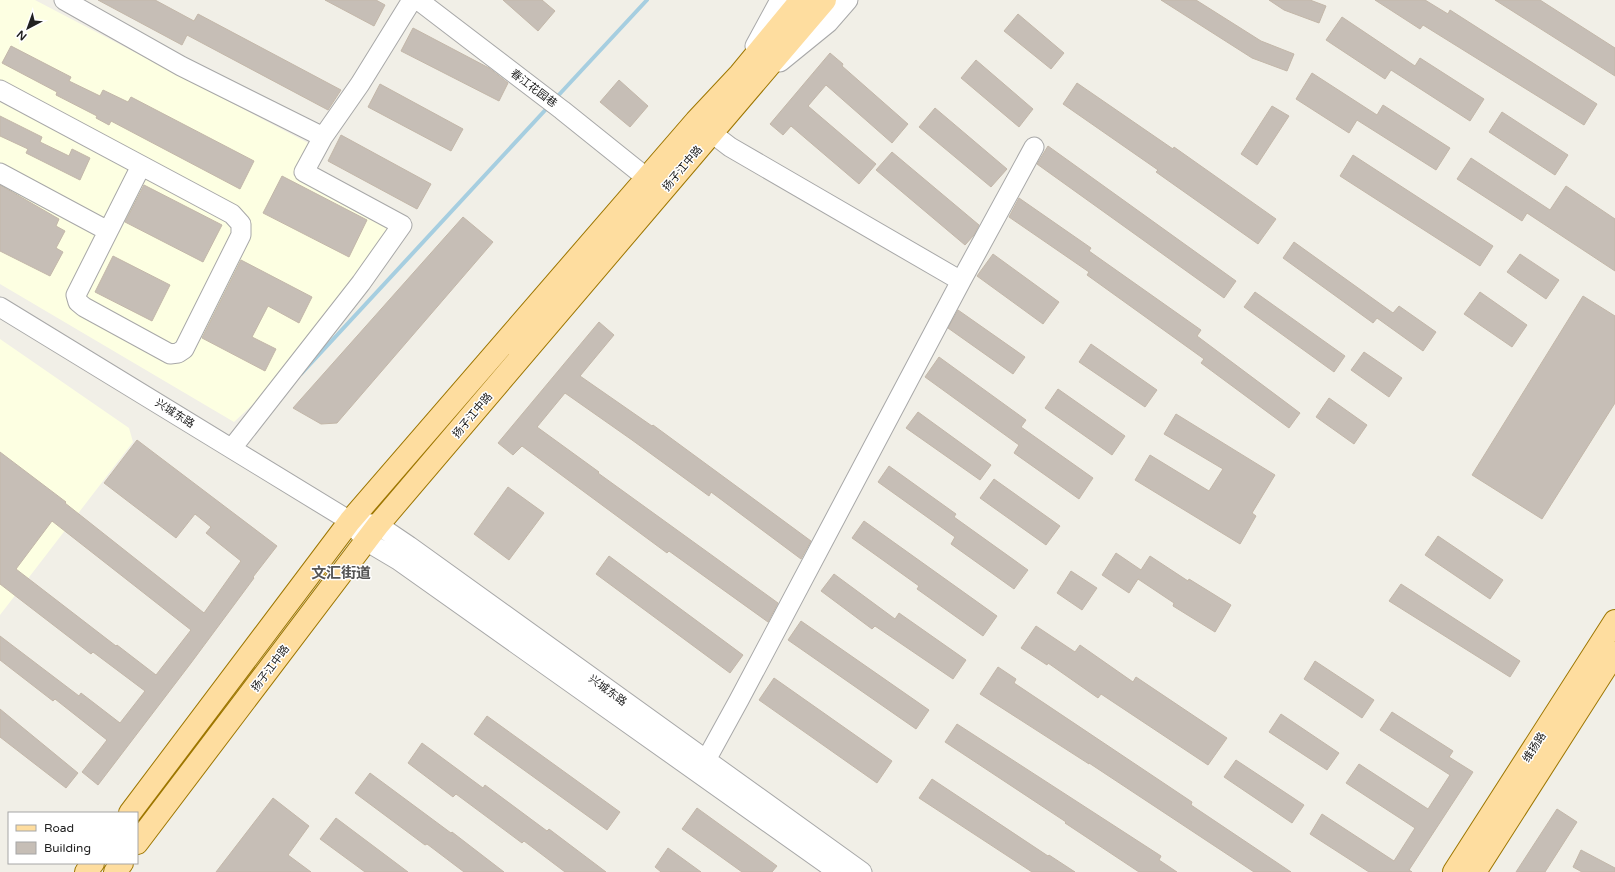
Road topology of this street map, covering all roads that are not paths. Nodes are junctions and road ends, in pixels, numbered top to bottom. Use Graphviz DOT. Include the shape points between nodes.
graph roads {
  1 [pos="64,0"];
  2 [pos="412,0"];
  3 [pos="418,0"];
  4 [pos="780,0"];
  5 [pos="801,0"];
  6 [pos="825,0"];
  7 [pos="848,0"];
  8 [pos="747,79"];
  9 [pos="0,90"];
  10 [pos="704,128"];
  11 [pos="323,137"];
  12 [pos="1034,147"];
  13 [pos="141,166"];
  14 [pos="0,173"];
  15 [pos="648,179"];
  16 [pos="108,231"];
  17 [pos="961,281"];
  18 [pos="0,307"];
  19 [pos="232,448"];
  20 [pos="350,521"];
  21 [pos="372,533"];
  22 [pos="1615,621"];
  23 [pos="1615,653"];
  24 [pos="706,760"];
  25 [pos="131,812"];
  26 [pos="138,842"];
  27 [pos="92,864"];
  28 [pos="121,864"];
  29 [pos="86,872"];
  30 [pos="115,872"];
  31 [pos="838,872"];
  32 [pos="862,872"];
  33 [pos="1454,872"];
  34 [pos="1475,872"];
  1 -- 11 [label="street" via="180,66"];
  2 -- 11 [label="street" via="360,84"];
  3 -- 15 [label="street, 春江花园巷"];
  4 -- 8 [label="street"];
  5 -- 8 [label="main road, 扬子江中路"];
  6 -- 8 [label="main road, 扬子江中路"];
  7 -- 8 [label="street" via="828,23"];
  8 -- 10 [label="main road, 扬子江中路"];
  9 -- 13 [label="street"];
  10 -- 15 [label="main road, 扬子江中路"];
  10 -- 17 [label="street" via="737,151"];
  10 -- 21 [label="main road, 扬子江中路"];
  11 -- 19 [label="street" via="304,172 402,225"];
  12 -- 17 [label="street"];
  13 -- 16 [label="street"];
  13 -- 16 [label="street" via="232,214 241,224 241,235 184,349 178,353 170,354 78,302 76,296"];
  14 -- 16 [label="street"];
  15 -- 20 [label="main road, 扬子江中路"];
  17 -- 24 [label="street"];
  18 -- 19 [label="street, 兴城东路"];
  19 -- 20 [label="street, 兴城东路"];
  20 -- 21 [label="street, 兴城东路"];
  20 -- 25 [label="main road, 扬子江中路"];
  21 -- 24 [label="street, 兴城东路"];
  21 -- 26 [label="main road, 扬子江中路"];
  21 -- 31 [label="street, 兴城东路" via="398,560"];
  22 -- 33 [label="main road, 维扬路"];
  23 -- 34 [label="main road, 维扬路"];
  24 -- 32 [label="street, 兴城东路"];
  27 -- 29 [label="main road"];
  28 -- 30 [label="main road"];
}
